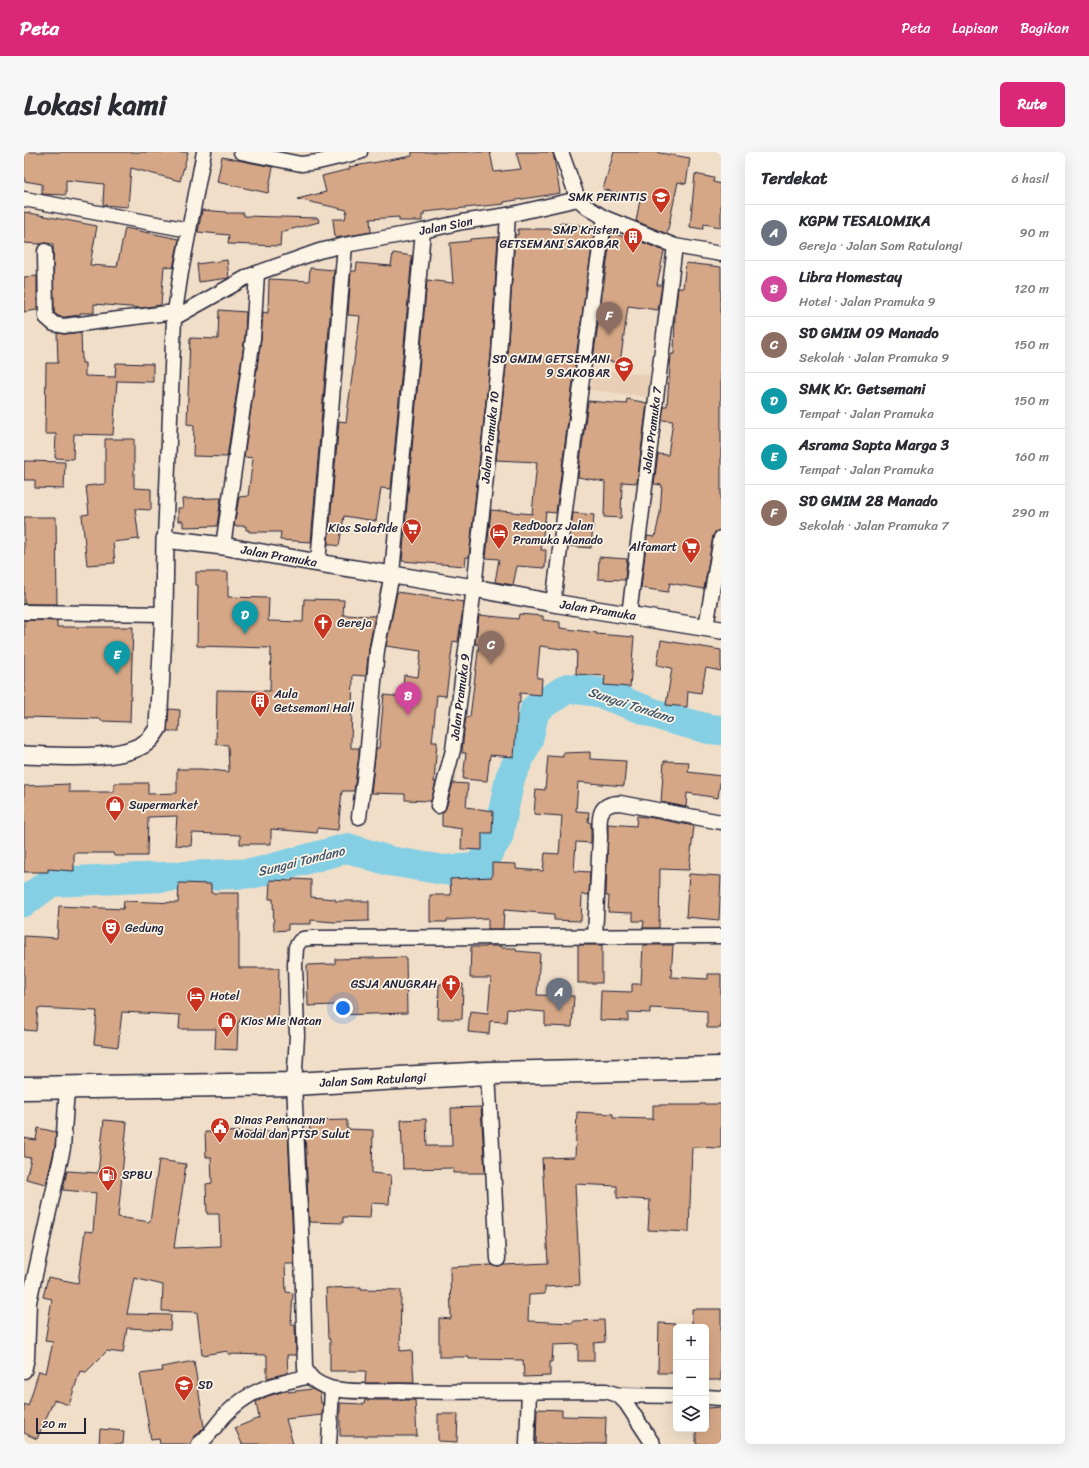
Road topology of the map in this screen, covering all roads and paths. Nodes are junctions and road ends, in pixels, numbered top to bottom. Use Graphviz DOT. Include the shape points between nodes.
graph roads {
  1 [pos="204,152"];
  2 [pos="241,152"];
  3 [pos="360,152"];
  4 [pos="561,152"];
  5 [pos="24,199"];
  6 [pos="578,200"];
  7 [pos="508,215"];
  8 [pos="605,218"];
  9 [pos="189,230"];
  10 [pos="423,231"];
  11 [pos="345,244"];
  12 [pos="675,246"];
  13 [pos="45,251"];
  14 [pos="721,254"];
  15 [pos="257,273"];
  16 [pos="174,315"];
  17 [pos="721,538"];
  18 [pos="165,539"];
  19 [pos="222,546"];
  20 [pos="318,563"];
  21 [pos="392,574"];
  22 [pos="474,588"];
  23 [pos="553,603"];
  24 [pos="24,612"];
  25 [pos="164,614"];
  26 [pos="629,615"];
  27 [pos="713,628"];
  28 [pos="24,755"];
  29 [pos="438,806"];
  30 [pos="359,817"];
  31 [pos="721,822"];
  32 [pos="595,936"];
  33 [pos="721,936"];
  34 [pos="721,1068"];
  35 [pos="488,1073"];
  36 [pos="294,1084"];
  37 [pos="24,1088"];
  38 [pos="66,1088"];
  39 [pos="498,1259"];
  40 [pos="24,1371"];
  41 [pos="310,1376"];
  42 [pos="332,1389"];
  43 [pos="530,1391"];
  44 [pos="618,1395"];
  45 [pos="673,1396"];
  46 [pos="709,1397"];
  47 [pos="721,1398"];
  48 [pos="199,1444"];
  49 [pos="329,1444"];
  50 [pos="527,1444"];
  51 [pos="652,1444"];
  1 -- 9 [label="street"];
  2 -- 3 [label="street" via="301,164"];
  4 -- 6 [label="street"];
  5 -- 9 [label="street"];
  6 -- 7 [label="street, Jalan Sion"];
  6 -- 8 [label="street"];
  7 -- 10 [label="street, Jalan Sion"];
  7 -- 22 [label="street, Jalan Pramuka 10" via="499,356"];
  8 -- 12 [label="street"];
  8 -- 23 [label="street"];
  9 -- 16 [label="street"];
  10 -- 11 [label="street, Jalan Sion"];
  10 -- 21 [label="street"];
  11 -- 15 [label="street, Jalan Sion"];
  11 -- 20 [label="street"];
  12 -- 14 [label="street"];
  12 -- 26 [label="street, Jalan Pramuka 7"];
  13 -- 16 [label="street" via="46,318 54,324 64,326"];
  15 -- 16 [label="street, Jalan Sion"];
  15 -- 19 [label="street" via="253,338"];
  16 -- 18 [label="street"];
  17 -- 27 [label="street"];
  18 -- 19 [label="street, Jalan Pramuka"];
  18 -- 25 [label="street"];
  19 -- 20 [label="street, Jalan Pramuka"];
  20 -- 21 [label="street, Jalan Pramuka"];
  21 -- 22 [label="street, Jalan Pramuka"];
  21 -- 30 [label="street" via="376,650"];
  22 -- 23 [label="street, Jalan Pramuka"];
  22 -- 29 [label="street, Jalan Pramuka 9" via="453,750"];
  23 -- 26 [label="street, Jalan Pramuka"];
  24 -- 25 [label="street"];
  25 -- 28 [label="street" via="158,728 152,738 138,748 118,754"];
  26 -- 27 [label="street, Jalan Pramuka"];
  31 -- 32 [label="street" via="620,803 606,805 599,821"];
  32 -- 33 [label="street"];
  32 -- 36 [label="street" via="303,939 296,947 297,1036"];
  34 -- 35 [label="main road, Jalan Sam Ratulangi"];
  35 -- 36 [label="main road, Jalan Sam Ratulangi"];
  35 -- 39 [label="street"];
  36 -- 38 [label="main road, Jalan Sam Ratulangi"];
  36 -- 41 [label="street" via="305,1368"];
  37 -- 38 [label="main road, Jalan Sam Ratulangi"];
  38 -- 40 [label="street" via="63,1148 29,1302 27,1358"];
  41 -- 42 [label="street"];
  41 -- 48 [label="street" via="265,1387 250,1395 235,1405"];
  42 -- 43 [label="street" via="428,1392"];
  42 -- 49 [label="street"];
  43 -- 44 [label="street" via="606,1392"];
  43 -- 50 [label="street"];
  44 -- 45 [label="street"];
  44 -- 51 [label="street" via="626,1402"];
  46 -- 47 [label="street"];
}
